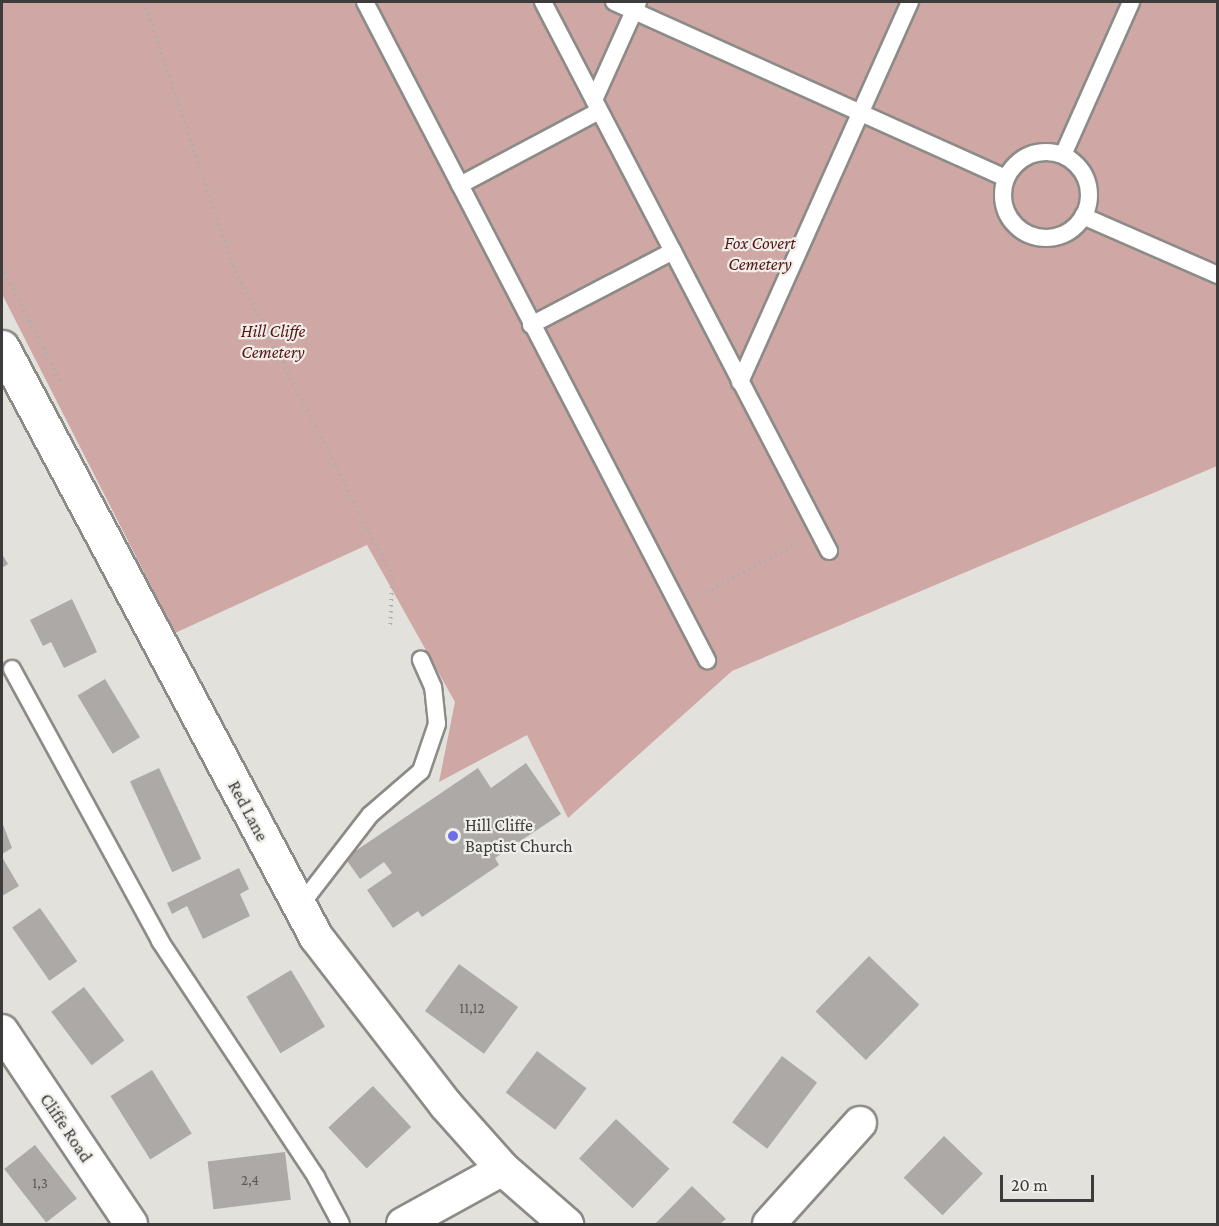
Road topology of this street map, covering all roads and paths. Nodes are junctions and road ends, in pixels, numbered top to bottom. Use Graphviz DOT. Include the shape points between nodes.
graph roads {
  1 [pos="144,2"];
  2 [pos="365,2"];
  3 [pos="543,2"];
  4 [pos="614,2"];
  5 [pos="910,2"];
  6 [pos="1131,2"];
  7 [pos="635,6"];
  8 [pos="596,105"];
  9 [pos="863,113"];
  10 [pos="1063,155"];
  11 [pos="1006,178"];
  12 [pos="460,185"];
  13 [pos="1083,216"];
  14 [pos="673,251"];
  15 [pos="1218,275"];
  16 [pos="531,325"];
  17 [pos="2,347"];
  18 [pos="740,382"];
  19 [pos="819,532"];
  20 [pos="829,551"];
  21 [pos="679,607"];
  22 [pos="390,629"];
  23 [pos="421,660"];
  24 [pos="707,660"];
  25 [pos="12,669"];
  26 [pos="299,907"];
  27 [pos="2,1031"];
  28 [pos="860,1123"];
  29 [pos="503,1169"];
  30 [pos="131,1224"];
  31 [pos="341,1224"];
  32 [pos="403,1224"];
  33 [pos="566,1224"];
  34 [pos="769,1224"];
  1 -- 22 [label="path" via="233,266 392,575"];
  2 -- 12 [label="lane"];
  3 -- 8 [label="lane"];
  4 -- 7 [label="lane"];
  5 -- 9 [label="lane"];
  6 -- 10 [label="lane"];
  7 -- 8 [label="lane"];
  7 -- 9 [label="lane"];
  8 -- 12 [label="lane"];
  8 -- 14 [label="lane"];
  9 -- 11 [label="lane"];
  9 -- 18 [label="lane"];
  10 -- 11 [label="lane" via="1050,151 1023,157"];
  10 -- 13 [label="lane" via="1079,168 1088,188"];
  11 -- 13 [label="lane" via="1004,206 1020,230 1047,238 1062,235"];
  12 -- 16 [label="lane"];
  13 -- 15 [label="lane"];
  14 -- 16 [label="lane"];
  14 -- 18 [label="lane"];
  16 -- 21 [label="lane"];
  17 -- 26 [label="street, Red Lane"];
  18 -- 19 [label="lane"];
  19 -- 20 [label="lane"];
  19 -- 21 [label="path"];
  21 -- 24 [label="lane"];
  23 -- 26 [label="lane" via="433,687 437,724 421,771 370,815"];
  25 -- 31 [label="lane" via="160,941 316,1177"];
  26 -- 29 [label="street, Red Lane" via="352,989"];
  27 -- 30 [label="street, Cliffe Road"];
  28 -- 34 [label="street"];
  29 -- 32 [label="street"];
  29 -- 33 [label="street, Red Lane"];
}
